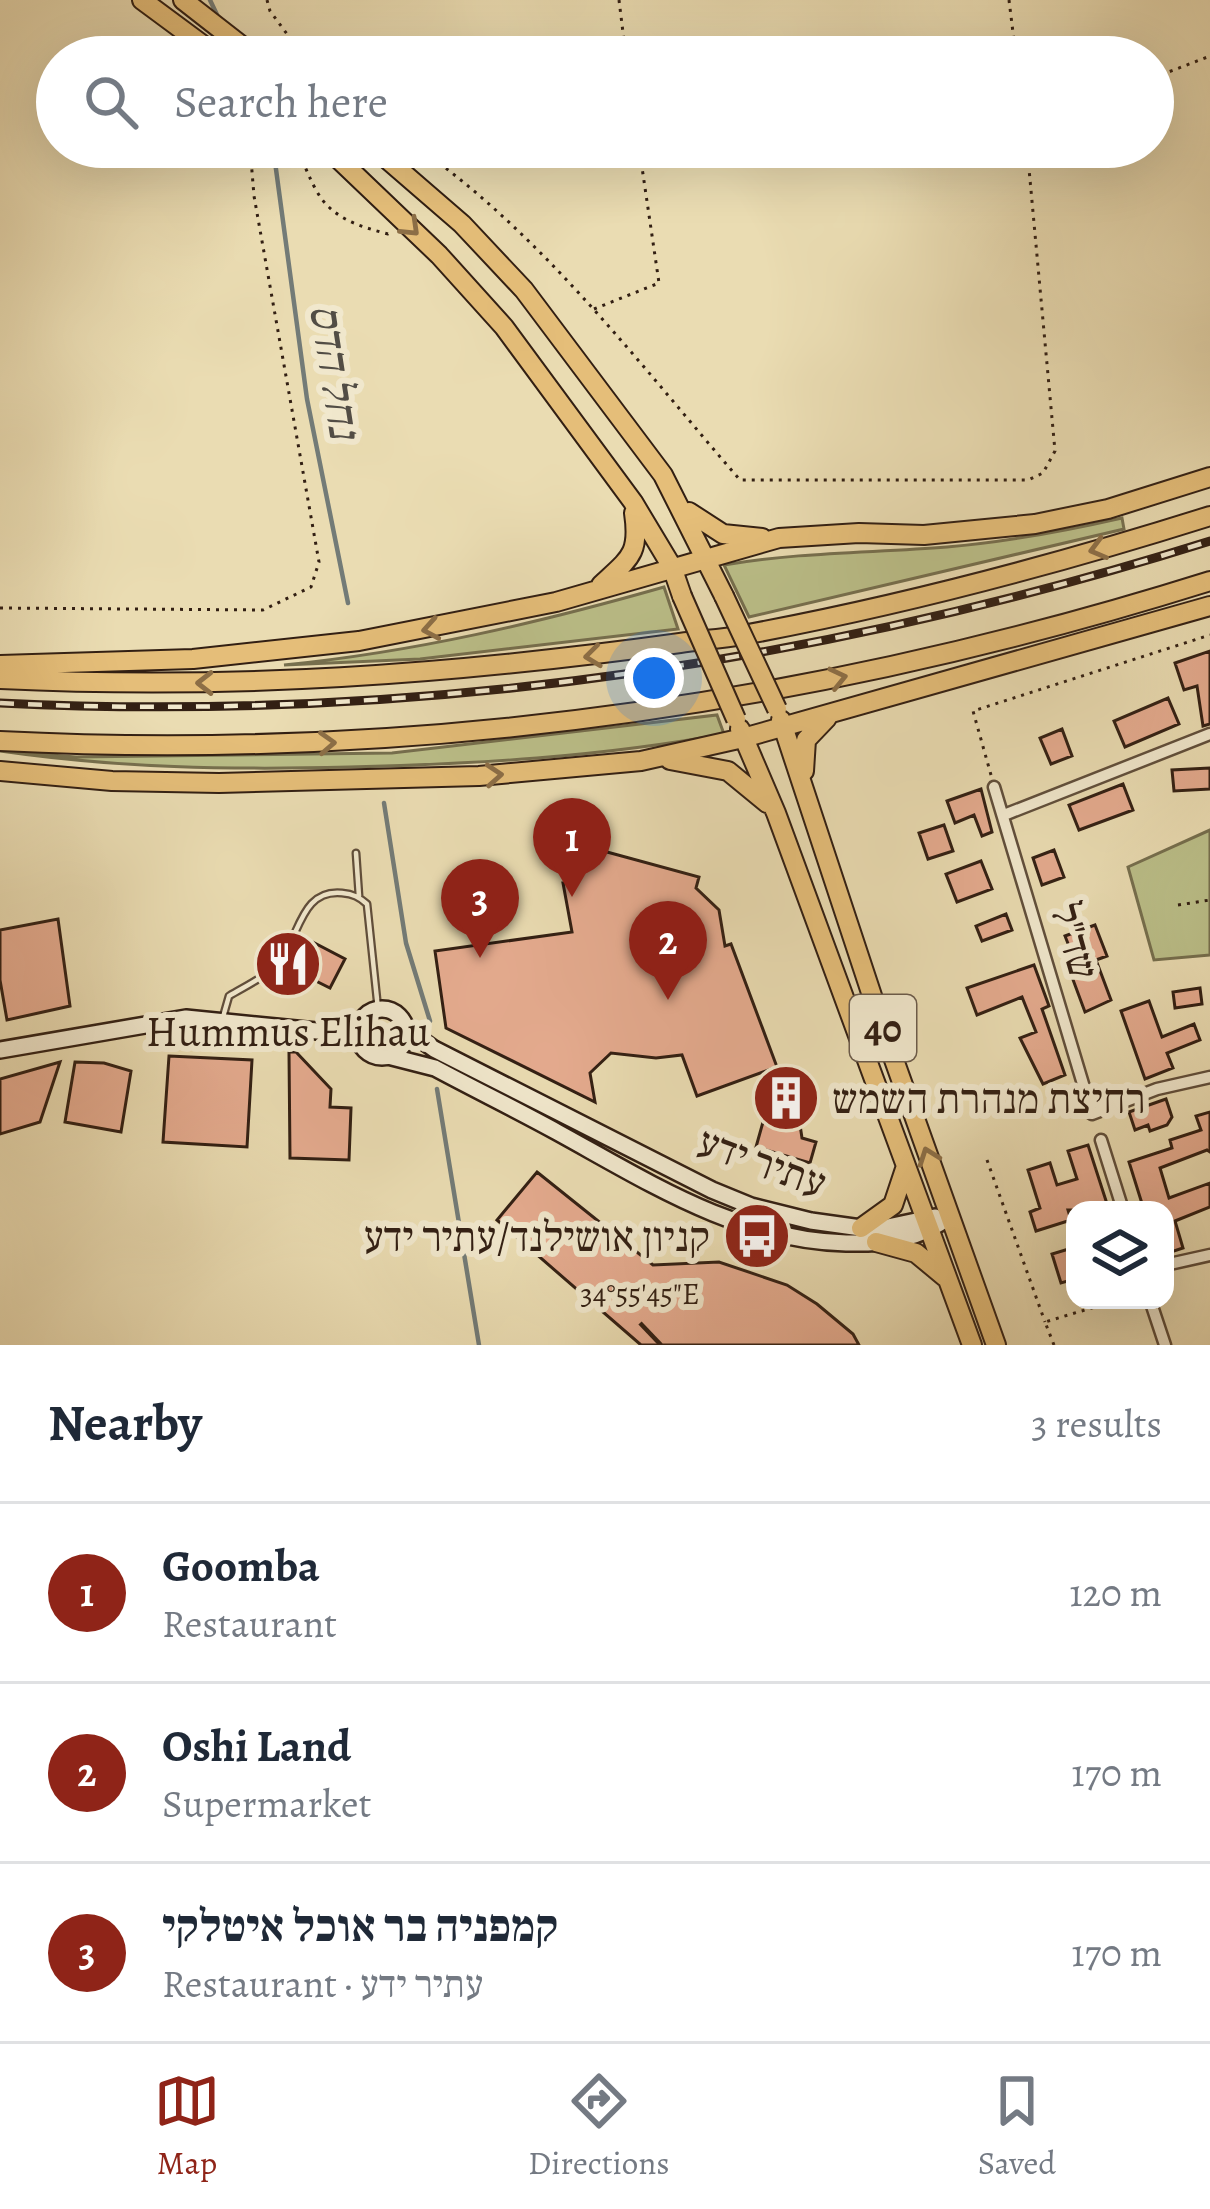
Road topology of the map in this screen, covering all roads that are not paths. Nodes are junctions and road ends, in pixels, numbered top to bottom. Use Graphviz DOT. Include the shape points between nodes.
graph roads {
  1 [pos="142,0"];
  2 [pos="183,0"];
  3 [pos="192,36"];
  4 [pos="230,36"];
  5 [pos="348,168"];
  6 [pos="397,168"];
  7 [pos="1210,477"];
  8 [pos="633,502"];
  9 [pos="681,505"];
  10 [pos="1210,516"];
  11 [pos="779,538"];
  12 [pos="707,557"];
  13 [pos="672,567"];
  14 [pos="1210,581"];
  15 [pos="595,591"];
  16 [pos="1210,605"];
  17 [pos="0,665"];
  18 [pos="0,679"];
  19 [pos="832,714"];
  20 [pos="780,718"];
  21 [pos="1210,734"];
  22 [pos="743,739"];
  23 [pos="0,741"];
  24 [pos="641,761"];
  25 [pos="0,771"];
  26 [pos="994,787"];
  27 [pos="776,813"];
  28 [pos="1004,814"];
  29 [pos="823,851"];
  30 [pos="356,853"];
  31 [pos="359,896"];
  32 [pos="378,1009"];
  33 [pos="222,1021"];
  34 [pos="405,1028"];
  35 [pos="358,1035"];
  36 [pos="0,1051"];
  37 [pos="388,1056"];
  38 [pos="1210,1077"];
  39 [pos="1101,1140"];
  40 [pos="905,1169"];
  41 [pos="1120,1201"];
  42 [pos="950,1216"];
  43 [pos="928,1225"];
  44 [pos="861,1228"];
  45 [pos="876,1242"];
  46 [pos="1210,1255"];
  47 [pos="1174,1263"];
  48 [pos="948,1281"];
  49 [pos="1153,1309"];
  50 [pos="972,1345"];
  51 [pos="996,1345"];
  52 [pos="1165,1345"];
  1 -- 3 [label="highway"];
  2 -- 4 [label="highway"];
  5 -- 8 [label="highway, 40, one-way" via="504,327"];
  6 -- 9 [label="highway, 40" via="524,290"];
  7 -- 11 [label="highway" via="1014,526"];
  8 -- 13 [label="highway, 40"];
  8 -- 15 [label="highway" via="634,553"];
  9 -- 11 [label="highway" via="723,534"];
  9 -- 12 [label="highway, 40"];
  10 -- 18 [label="highway, one-way" via="804,622 624,652 287,683"];
  11 -- 12 [label="highway"];
  12 -- 13 [label="highway"];
  12 -- 20 [label="highway, 40, bridge"];
  13 -- 15 [label="highway"];
  13 -- 22 [label="highway, 40, bridge"];
  23 -- 14 [label="highway, one-way" via="288,745 747,698"];
  15 -- 17 [label="highway, one-way" via="481,620 285,652"];
  16 -- 19 [label="highway"];
  19 -- 20 [label="highway"];
  19 -- 29 [label="highway" via="815,726 802,755"];
  20 -- 22 [label="highway"];
  20 -- 29 [label="highway, 40"];
  21 -- 28 [label="street"];
  22 -- 24 [label="highway"];
  22 -- 27 [label="highway, 40"];
  25 -- 24 [label="highway, one-way" via="219,783 479,776"];
  24 -- 27 [label="highway" via="728,771"];
  26 -- 28 [label="street, שד\"ל"];
  27 -- 40 [label="highway, 40"];
  28 -- 38 [label="street, שד\"ל" via="1092,1114"];
  42 -- 29 [label="highway, 40, one-way"];
  30 -- 31 [label="lane"];
  31 -- 32 [label="lane" via="367,904"];
  31 -- 33 [label="lane" via="336,892 312,902 284,955 230,996"];
  32 -- 34 [label="street" via="398,1015"];
  32 -- 35 [label="street" via="365,1015"];
  33 -- 35 [label="street"];
  33 -- 36 [label="street" via="186,1018"];
  34 -- 37 [label="street" via="404,1042"];
  34 -- 44 [label="street, עתיר ידע" via="727,1197"];
  35 -- 37 [label="street" via="368,1053"];
  37 -- 45 [label="street, עתיר ידע" via="435,1068 718,1218 792,1239"];
  39 -- 41 [label="street"];
  40 -- 43 [label="highway, 40"];
  40 -- 44 [label="highway" via="893,1205"];
  42 -- 43 [label="street, עתיר ידע"];
  42 -- 51 [label="highway, 40"];
  43 -- 44 [label="street, עתיר ידע"];
  43 -- 45 [label="street, עתיר ידע"];
  43 -- 48 [label="highway, 40"];
  45 -- 48 [label="highway" via="916,1253"];
  46 -- 47 [label="street"];
  48 -- 50 [label="highway, 40"];
  49 -- 52 [label="street"];
}
